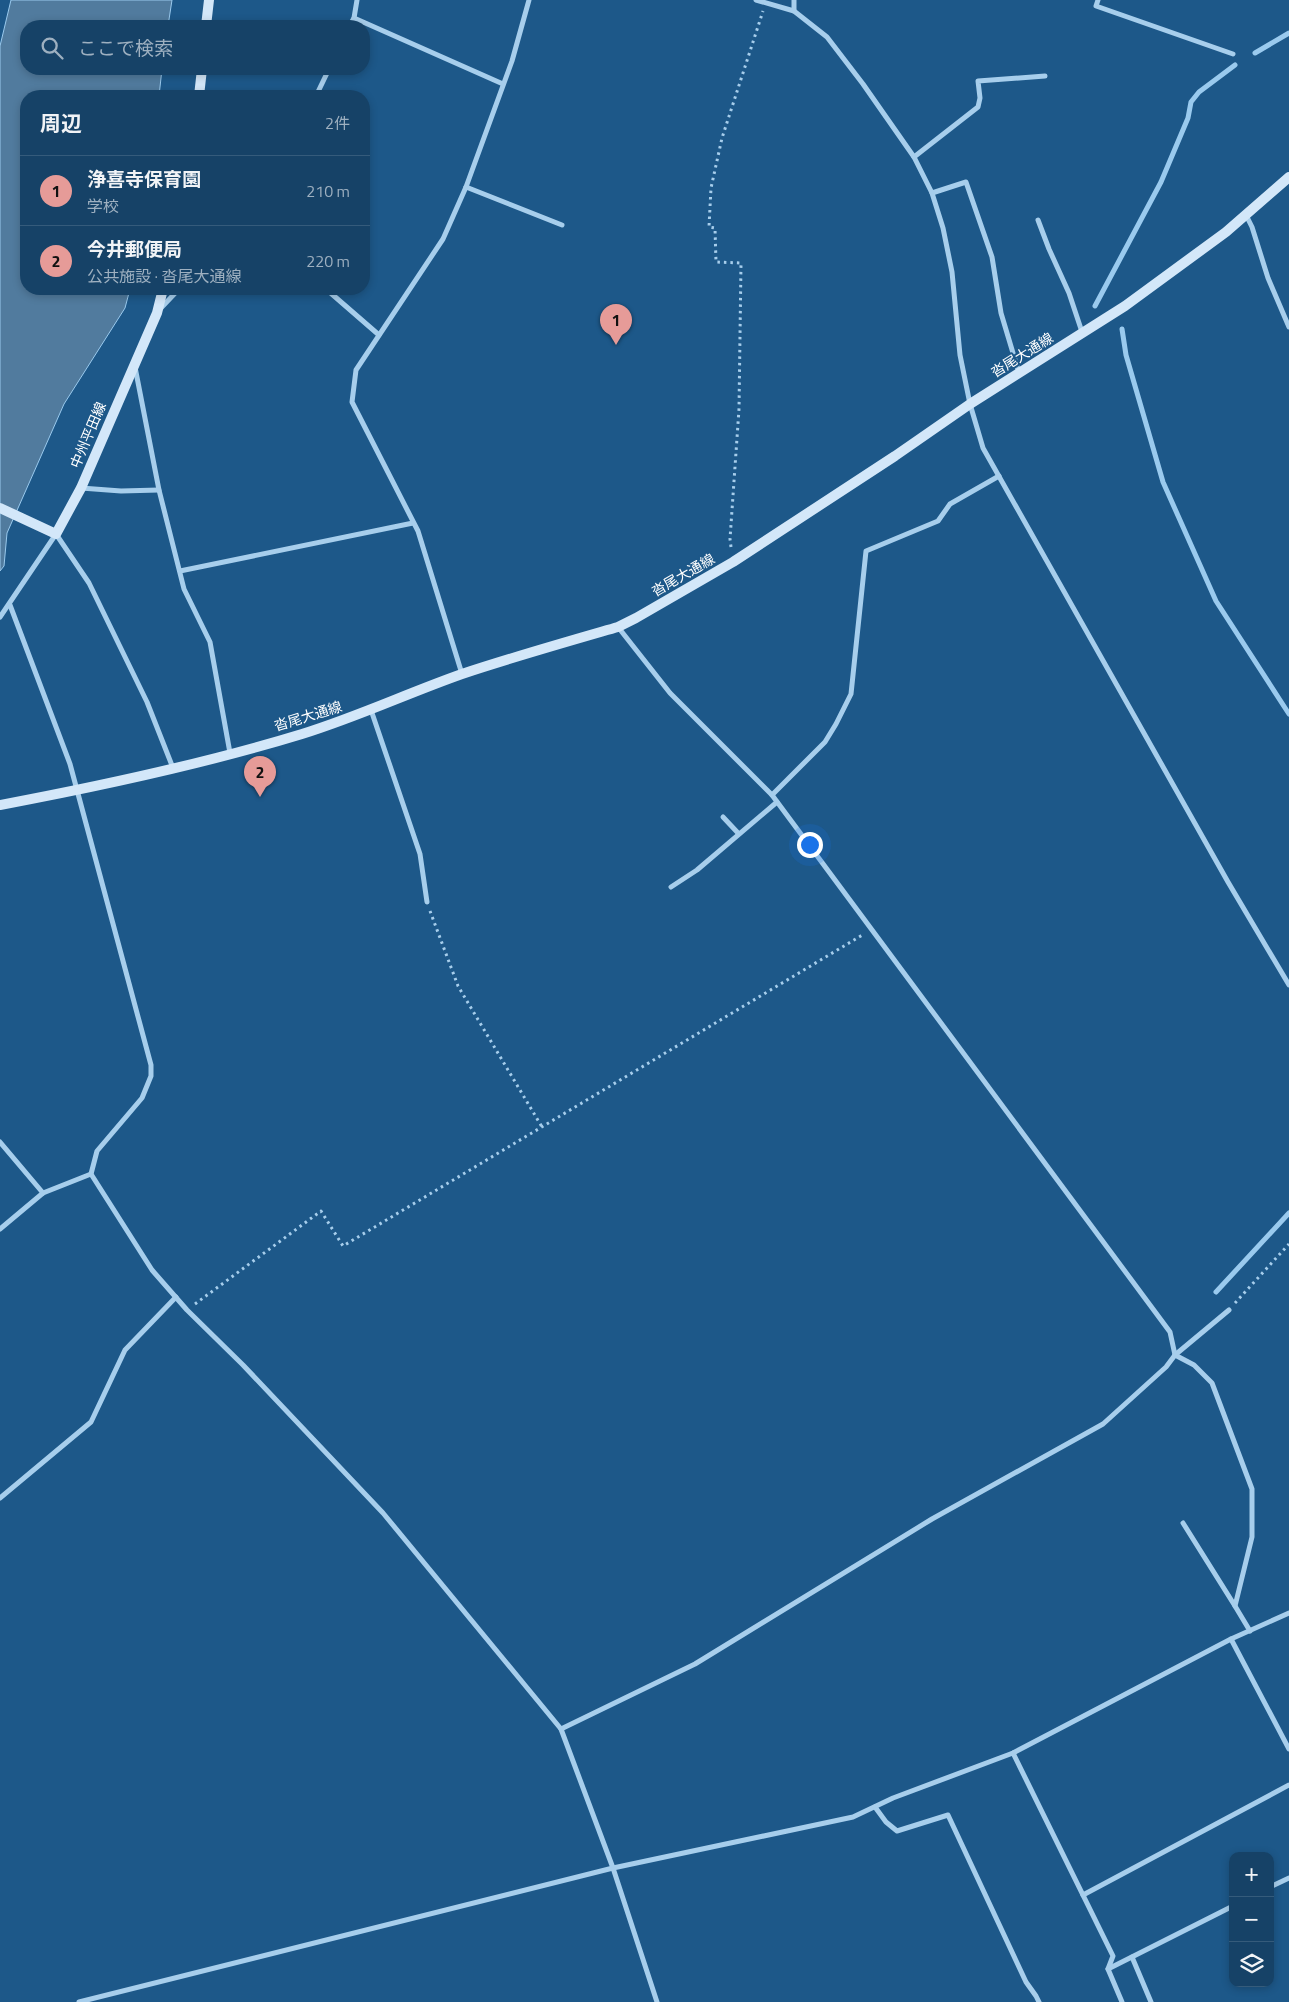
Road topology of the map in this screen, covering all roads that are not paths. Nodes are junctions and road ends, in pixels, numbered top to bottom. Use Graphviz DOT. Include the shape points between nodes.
graph roads {
  1 [pos="357,0"];
  2 [pos="529,0"];
  3 [pos="756,0"];
  4 [pos="794,0"];
  5 [pos="1098,0"];
  6 [pos="212,1"];
  7 [pos="794,12"];
  8 [pos="354,18"];
  9 [pos="207,20"];
  10 [pos="359,20"];
  11 [pos="370,25"];
  12 [pos="1233,54"];
  13 [pos="201,75"];
  14 [pos="326,75"];
  15 [pos="1045,76"];
  16 [pos="503,84"];
  17 [pos="200,90"];
  18 [pos="319,90"];
  19 [pos="914,157"];
  20 [pos="1289,177"];
  21 [pos="466,187"];
  22 [pos="932,193"];
  23 [pos="1246,216"];
  24 [pos="1038,220"];
  25 [pos="562,225"];
  26 [pos="160,295"];
  27 [pos="173,295"];
  28 [pos="333,295"];
  29 [pos="156,313"];
  30 [pos="1289,327"];
  31 [pos="1082,333"];
  32 [pos="379,335"];
  33 [pos="134,363"];
  34 [pos="1019,373"];
  35 [pos="970,404"];
  36 [pos="999,476"];
  37 [pos="81,488"];
  38 [pos="159,490"];
  39 [pos="0,508"];
  40 [pos="413,523"];
  41 [pos="52,532"];
  42 [pos="180,571"];
  43 [pos="10,605"];
  44 [pos="0,617"];
  45 [pos="618,627"];
  46 [pos="462,674"];
  47 [pos="371,710"];
  48 [pos="230,753"];
  49 [pos="173,768"];
  50 [pos="77,790"];
  51 [pos="772,796"];
  52 [pos="777,802"];
  53 [pos="0,805"];
  54 [pos="722,817"];
  55 [pos="738,833"];
  56 [pos="671,887"];
  57 [pos="427,902"];
  58 [pos="1289,985"];
  59 [pos="0,1142"];
  60 [pos="91,1174"];
  61 [pos="42,1193"];
  62 [pos="0,1229"];
  63 [pos="176,1298"];
  64 [pos="1229,1310"];
  65 [pos="1175,1355"];
  66 [pos="0,1498"];
  67 [pos="1183,1523"];
  68 [pos="1235,1606"];
  69 [pos="1289,1613"];
  70 [pos="1250,1631"];
  71 [pos="1231,1639"];
  72 [pos="561,1729"];
  73 [pos="1289,1749"];
  74 [pos="1013,1753"];
  75 [pos="1289,1785"];
  76 [pos="875,1807"];
  77 [pos="613,1868"];
  78 [pos="1289,1878"];
  79 [pos="1274,1885"];
  80 [pos="1083,1895"];
  81 [pos="1229,1908"];
  82 [pos="1132,1957"];
  83 [pos="1108,1969"];
  84 [pos="88,2001"];
  85 [pos="79,2002"];
  86 [pos="657,2002"];
  87 [pos="1039,2002"];
  88 [pos="1122,2002"];
  89 [pos="1151,2002"];
  1 -- 8 [label="street"];
  2 -- 16 [label="street"];
  3 -- 7 [label="street"];
  4 -- 7 [label="street"];
  5 -- 12 [label="street" via="1096,6"];
  6 -- 9 [label="main road"];
  7 -- 19 [label="street" via="827,37"];
  8 -- 10 [label="street"];
  11 -- 16 [label="street"];
  13 -- 17 [label="main road"];
  14 -- 18 [label="street"];
  15 -- 19 [label="street" via="978,81 978,107"];
  16 -- 21 [label="street"];
  19 -- 22 [label="street"];
  20 -- 23 [label="main road, 沓尾大通線"];
  21 -- 25 [label="street"];
  21 -- 32 [label="street" via="443,239"];
  22 -- 34 [label="street" via="966,182 992,257 1001,313"];
  22 -- 35 [label="street" via="952,272 960,355"];
  23 -- 30 [label="street"];
  23 -- 31 [label="main road, 沓尾大通線" via="1125,306"];
  24 -- 31 [label="street"];
  26 -- 29 [label="main road, 中州平田線"];
  27 -- 29 [label="street"];
  28 -- 32 [label="street"];
  29 -- 33 [label="main road, 中州平田線"];
  31 -- 34 [label="main road, 沓尾大通線"];
  32 -- 40 [label="street" via="356,370 352,402"];
  33 -- 37 [label="main road, 中州平田線"];
  33 -- 38 [label="street"];
  34 -- 35 [label="main road, 沓尾大通線"];
  35 -- 36 [label="street" via="983,448"];
  35 -- 45 [label="main road, 沓尾大通線" via="733,562"];
  36 -- 51 [label="street" via="950,504 938,521 866,551 851,694 825,742"];
  36 -- 58 [label="street"];
  37 -- 38 [label="street"];
  37 -- 41 [label="main road, 中州平田線"];
  38 -- 42 [label="street"];
  39 -- 41 [label="main road"];
  40 -- 42 [label="street"];
  40 -- 46 [label="street"];
  41 -- 43 [label="street"];
  41 -- 49 [label="street" via="89,583 148,702"];
  42 -- 48 [label="street" via="184,590 210,642"];
  43 -- 44 [label="street"];
  43 -- 50 [label="street"];
  45 -- 46 [label="main road, 沓尾大通線"];
  45 -- 51 [label="street" via="670,693"];
  46 -- 47 [label="main road, 沓尾大通線"];
  47 -- 48 [label="main road, 沓尾大通線" via="301,734"];
  47 -- 57 [label="street" via="420,854"];
  48 -- 49 [label="main road, 沓尾大通線"];
  49 -- 50 [label="main road, 沓尾大通線"];
  50 -- 53 [label="main road, 沓尾大通線"];
  50 -- 60 [label="street" via="151,1071 142,1098 96,1151"];
  51 -- 52 [label="street"];
  52 -- 55 [label="street"];
  52 -- 65 [label="street" via="1170,1332"];
  54 -- 55 [label="street"];
  55 -- 56 [label="street" via="697,870"];
  59 -- 61 [label="street"];
  60 -- 61 [label="street"];
  60 -- 63 [label="street" via="152,1270"];
  61 -- 62 [label="street"];
  63 -- 66 [label="street" via="125,1350 91,1422"];
  63 -- 72 [label="street" via="383,1513"];
  64 -- 65 [label="street"];
  65 -- 68 [label="street" via="1194,1365 1212,1383 1252,1489 1252,1537"];
  65 -- 72 [label="street" via="1103,1424 932,1519 695,1664"];
  67 -- 68 [label="street"];
  68 -- 70 [label="street"];
  69 -- 70 [label="street"];
  70 -- 71 [label="street"];
  71 -- 73 [label="street"];
  71 -- 74 [label="street"];
  72 -- 77 [label="street"];
  74 -- 76 [label="street"];
  74 -- 80 [label="street"];
  75 -- 80 [label="street"];
  76 -- 77 [label="street" via="853,1818"];
  76 -- 87 [label="street" via="897,1831 948,1815 1026,1982"];
  77 -- 84 [label="street"];
  77 -- 86 [label="street"];
  78 -- 79 [label="street"];
  80 -- 83 [label="street" via="1113,1956"];
  81 -- 82 [label="street"];
  82 -- 83 [label="street"];
  82 -- 89 [label="street"];
  83 -- 88 [label="street"];
  84 -- 85 [label="street"];
}
